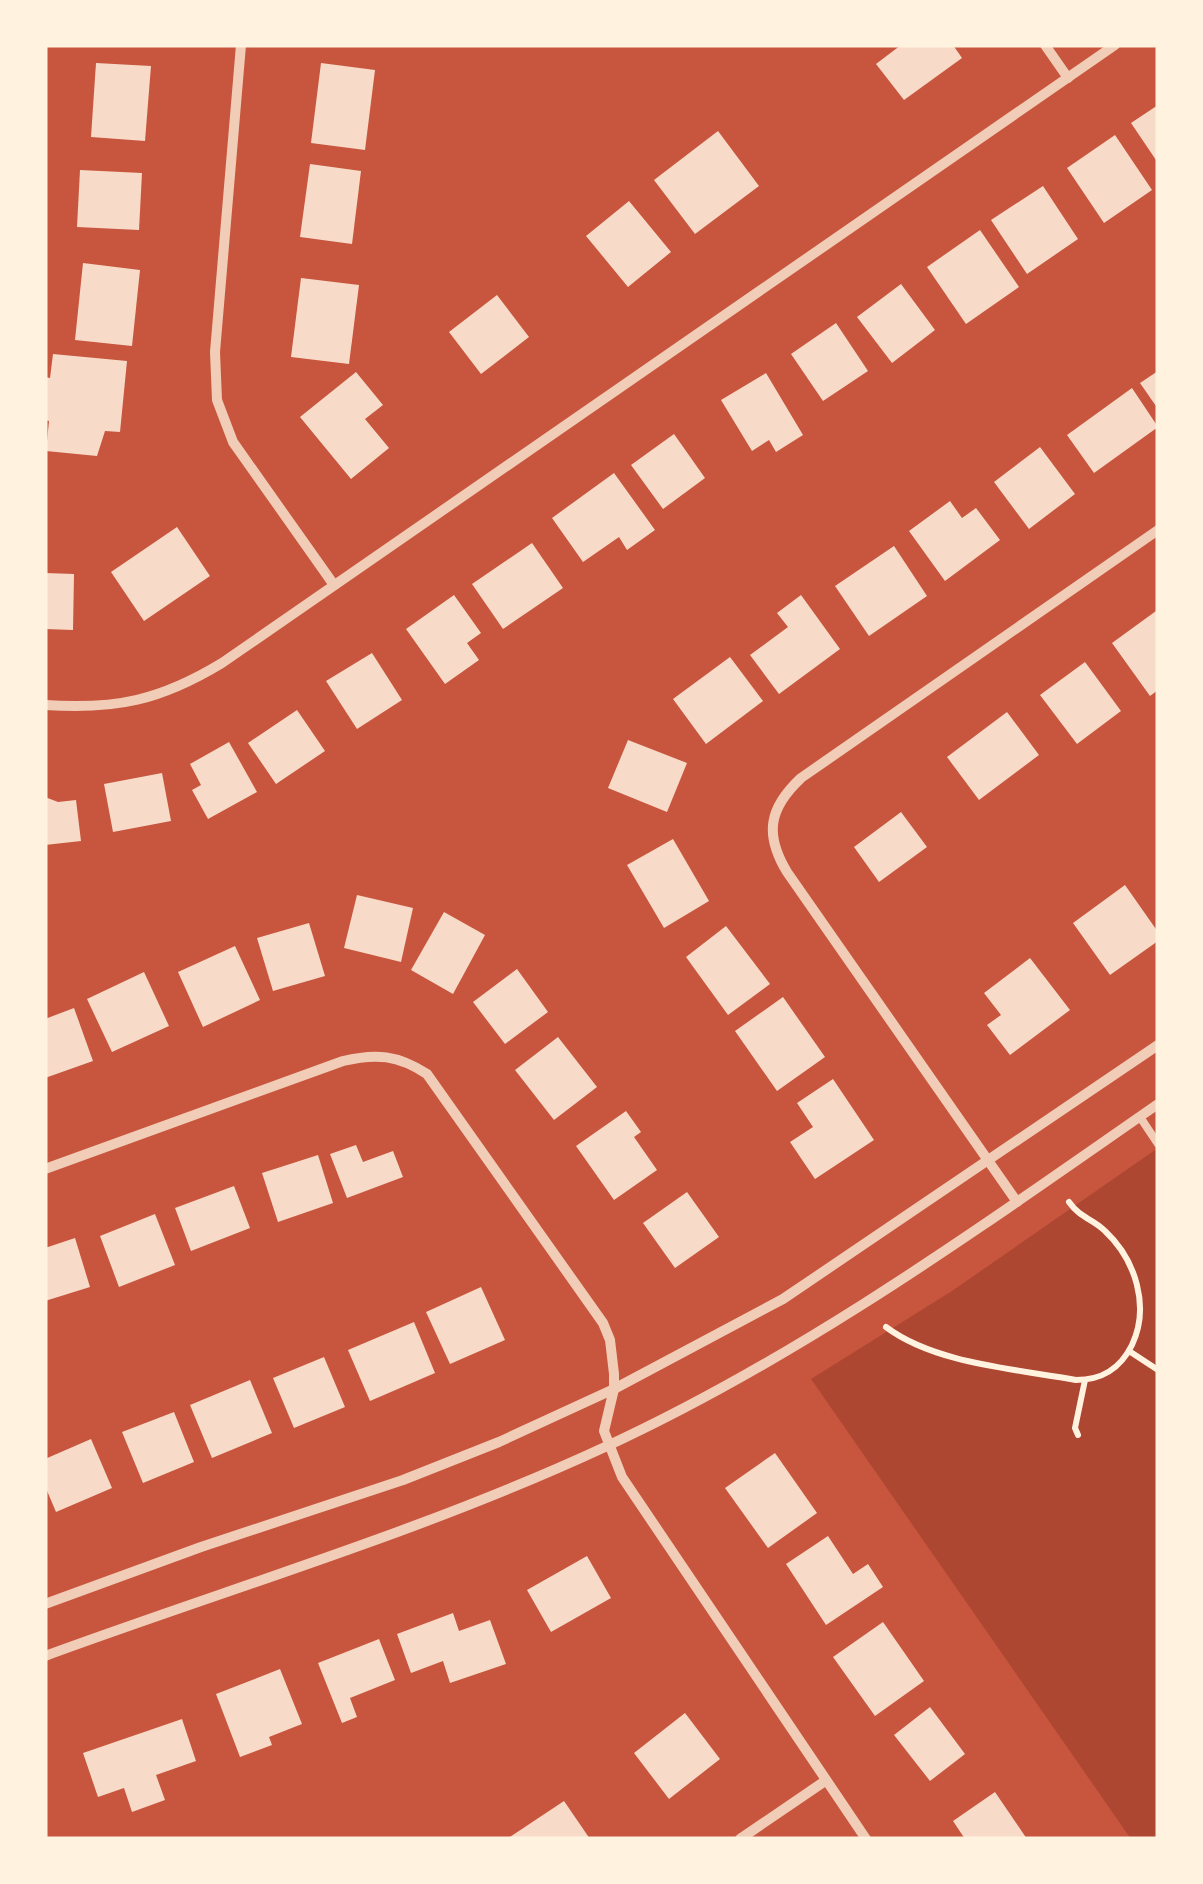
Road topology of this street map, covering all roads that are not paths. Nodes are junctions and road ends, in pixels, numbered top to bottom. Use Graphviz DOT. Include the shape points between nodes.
graph roads {
  1 [pos="241,45"];
  2 [pos="1045,45"];
  3 [pos="1116,45"];
  4 [pos="1068,78"];
  5 [pos="1158,530"];
  6 [pos="334,586"];
  7 [pos="45,705"];
  8 [pos="1158,1044"];
  9 [pos="1158,1104"];
  10 [pos="1140,1116"];
  11 [pos="1158,1144"];
  12 [pos="989,1161"];
  13 [pos="45,1169"];
  14 [pos="1018,1202"];
  15 [pos="614,1388"];
  16 [pos="608,1446"];
  17 [pos="45,1604"];
  18 [pos="45,1656"];
  19 [pos="826,1782"];
  20 [pos="740,1839"];
  21 [pos="866,1839"];
  1 -- 6 [label="street" via="215,352 217,400 241,454"];
  2 -- 4 [label="street"];
  3 -- 4 [label="street"];
  4 -- 6 [label="street"];
  5 -- 12 [label="street" via="801,778 775,812 773,845 786,872"];
  6 -- 7 [label="street" via="175,690 124,704"];
  8 -- 12 [label="street"];
  9 -- 10 [label="street"];
  10 -- 11 [label="lane"];
  10 -- 14 [label="street"];
  12 -- 14 [label="street"];
  12 -- 15 [label="street" via="783,1299"];
  13 -- 15 [label="street" via="344,1061 368,1055 409,1062 442,1091 603,1323"];
  14 -- 16 [label="street" via="806,1342"];
  15 -- 16 [label="street" via="605,1418"];
  15 -- 17 [label="street" via="403,1480"];
  16 -- 18 [label="street" via="416,1528"];
  16 -- 19 [label="street" via="636,1502"];
  19 -- 20 [label="street"];
  19 -- 21 [label="street"];
}
